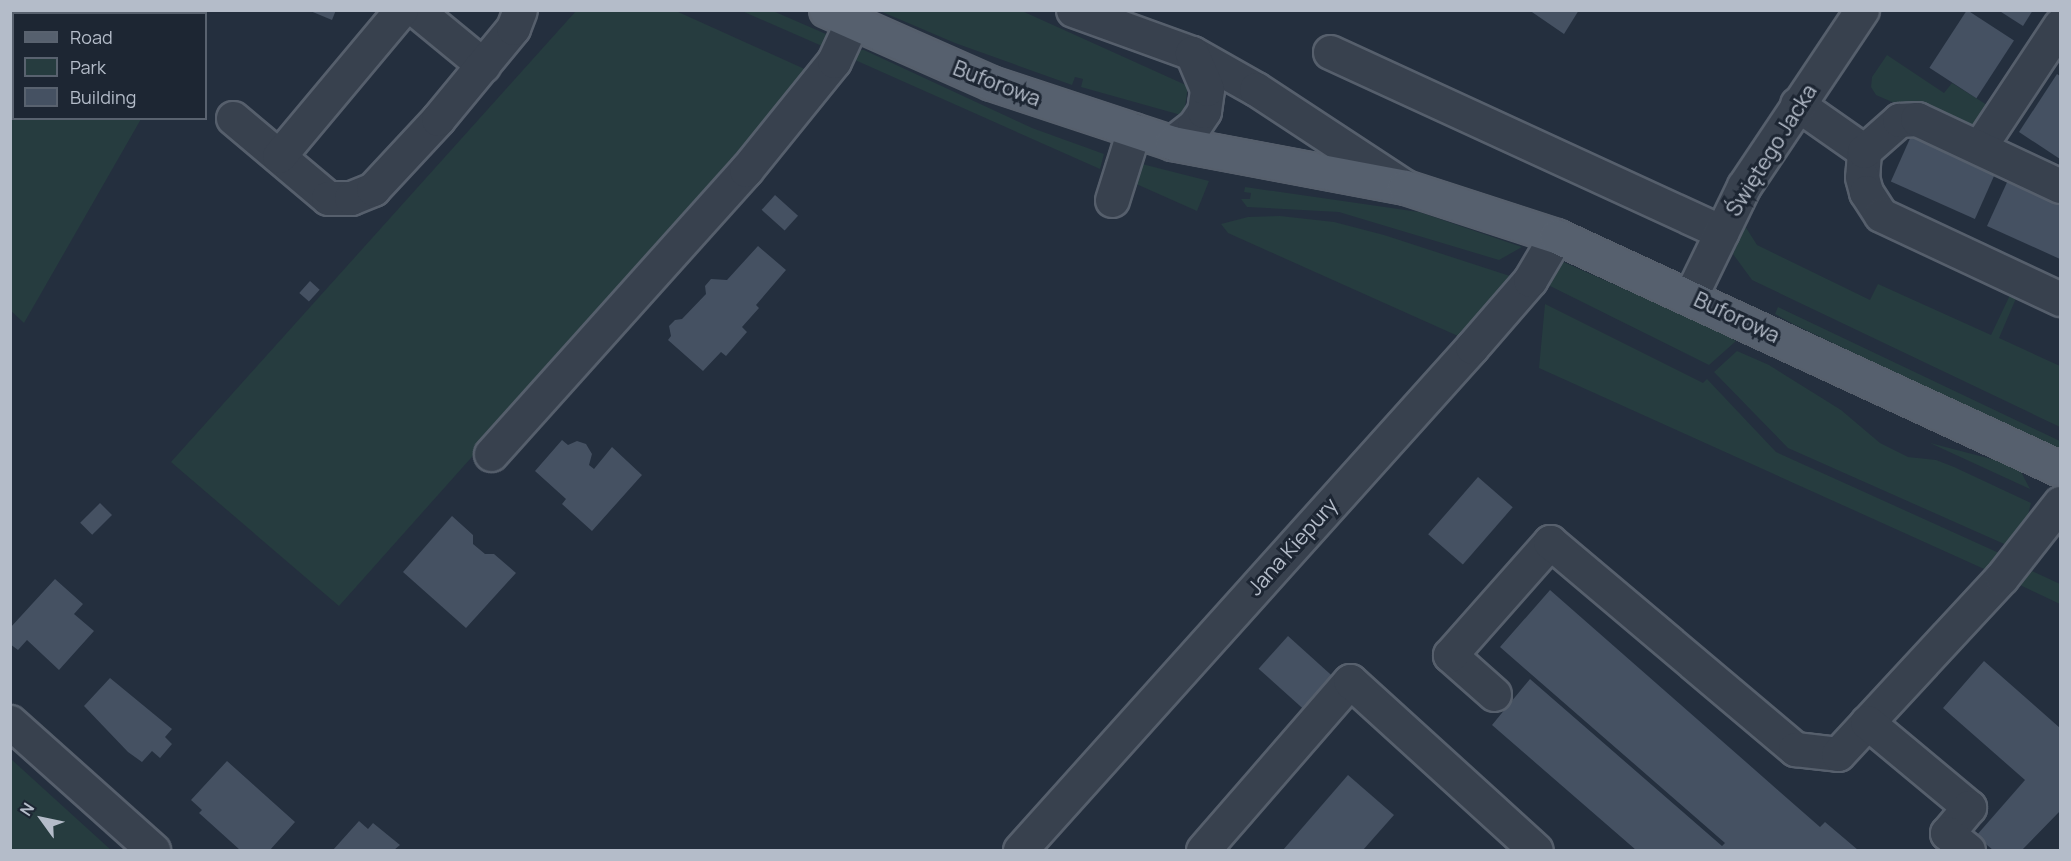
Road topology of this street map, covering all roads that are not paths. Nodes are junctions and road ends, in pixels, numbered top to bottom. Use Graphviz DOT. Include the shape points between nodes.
graph roads {
  1 [pos="401,10"];
  2 [pos="416,10"];
  3 [pos="520,10"];
  4 [pos="1073,10"];
  5 [pos="1862,10"];
  6 [pos="839,16"];
  7 [pos="2061,25"];
  8 [pos="1330,52"];
  9 [pos="1192,53"];
  10 [pos="483,65"];
  11 [pos="1797,104"];
  12 [pos="233,118"];
  13 [pos="1134,130"];
  14 [pos="1172,143"];
  15 [pos="1980,146"];
  16 [pos="1864,151"];
  17 [pos="279,156"];
  18 [pos="2061,186"];
  19 [pos="1405,187"];
  20 [pos="1112,200"];
  21 [pos="1722,232"];
  22 [pos="1556,236"];
  23 [pos="1691,295"];
  24 [pos="2061,298"];
  25 [pos="491,454"];
  26 [pos="2061,469"];
  27 [pos="2061,503"];
  28 [pos="1494,694"];
  29 [pos="10,722"];
  30 [pos="1867,722"];
  31 [pos="153,850"];
  32 [pos="1020,850"];
  33 [pos="1203,850"];
  34 [pos="1536,850"];
  35 [pos="1968,850"];
  1 -- 17 [label="street"];
  2 -- 10 [label="street"];
  3 -- 10 [label="street" via="513,28"];
  4 -- 9 [label="street, Buforowa"];
  5 -- 11 [label="street, Świętego Jacka"];
  6 -- 13 [label="main road, Buforowa" via="991,83"];
  6 -- 25 [label="street" via="834,61 746,170"];
  7 -- 15 [label="street"];
  8 -- 21 [label="street"];
  9 -- 14 [label="street" via="1207,89 1204,111 1194,126"];
  9 -- 19 [label="street, Buforowa" via="1256,88"];
  10 -- 17 [label="street" via="373,189 351,198 328,198"];
  11 -- 16 [label="street"];
  11 -- 21 [label="street, Świętego Jacka" via="1744,186"];
  12 -- 17 [label="street"];
  13 -- 14 [label="main road, Buforowa"];
  13 -- 20 [label="street"];
  14 -- 19 [label="main road, Buforowa"];
  15 -- 16 [label="street" via="1917,119 1899,120"];
  15 -- 18 [label="street"];
  16 -- 24 [label="street" via="1864,185 1872,206 1881,215"];
  19 -- 22 [label="main road, Buforowa"];
  21 -- 23 [label="street, Świętego Jacka"];
  22 -- 23 [label="main road, Buforowa"];
  22 -- 32 [label="street, Jana Kiepury" via="1530,280 1473,347"];
  23 -- 26 [label="main road, Buforowa"];
  27 -- 30 [label="street" via="2002,577"];
  28 -- 30 [label="street" via="1450,655 1550,542 1795,749 1838,754"];
  29 -- 31 [label="street"];
  30 -- 35 [label="street" via="1969,807 1947,833"];
  33 -- 34 [label="street" via="1350,681"];
}
